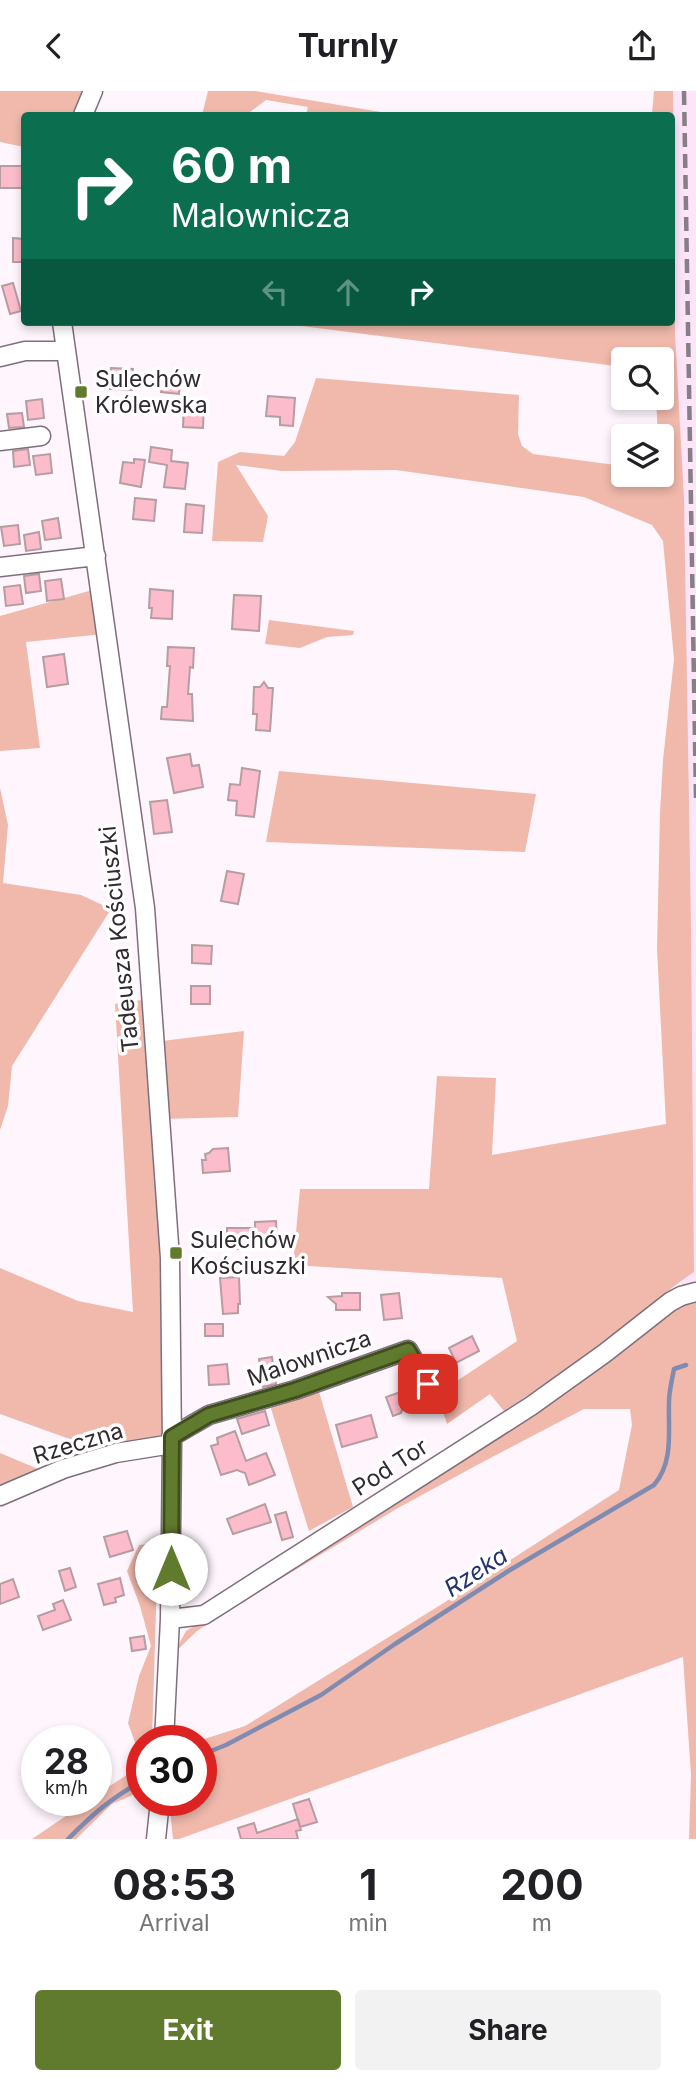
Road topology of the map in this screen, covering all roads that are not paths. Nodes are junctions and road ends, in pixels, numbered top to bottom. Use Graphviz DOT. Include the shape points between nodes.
graph roads {
  1 [pos="93,91"];
  2 [pos="84,112"];
  3 [pos="63,326"];
  4 [pos="66,351"];
  5 [pos="0,357"];
  6 [pos="41,436"];
  7 [pos="0,441"];
  8 [pos="96,556"];
  9 [pos="0,567"];
  10 [pos="696,1292"];
  11 [pos="438,1402"];
  12 [pos="172,1440"];
  13 [pos="0,1496"];
  14 [pos="170,1619"];
  15 [pos="165,1725"];
  16 [pos="158,1816"];
  17 [pos="156,1839"];
  1 -- 2 [label="street"];
  3 -- 4 [label="street, Tadeusza Kościuszki"];
  4 -- 5 [label="street" via="25,351"];
  4 -- 8 [label="street, Tadeusza Kościuszki"];
  6 -- 7 [label="street"];
  8 -- 9 [label="street"];
  8 -- 12 [label="street, Tadeusza Kościuszki" via="145,908 170,1258"];
  10 -- 14 [label="street, Pod Tor" via="670,1301 531,1406 204,1615"];
  11 -- 12 [label="street, Malownicza" via="408,1350 209,1415"];
  12 -- 13 [label="street, Rzeczna" via="64,1469"];
  12 -- 14 [label="street, Tadeusza Kościuszki"];
  14 -- 15 [label="street, Tadeusza Kościuszki"];
  16 -- 17 [label="street"];
}
